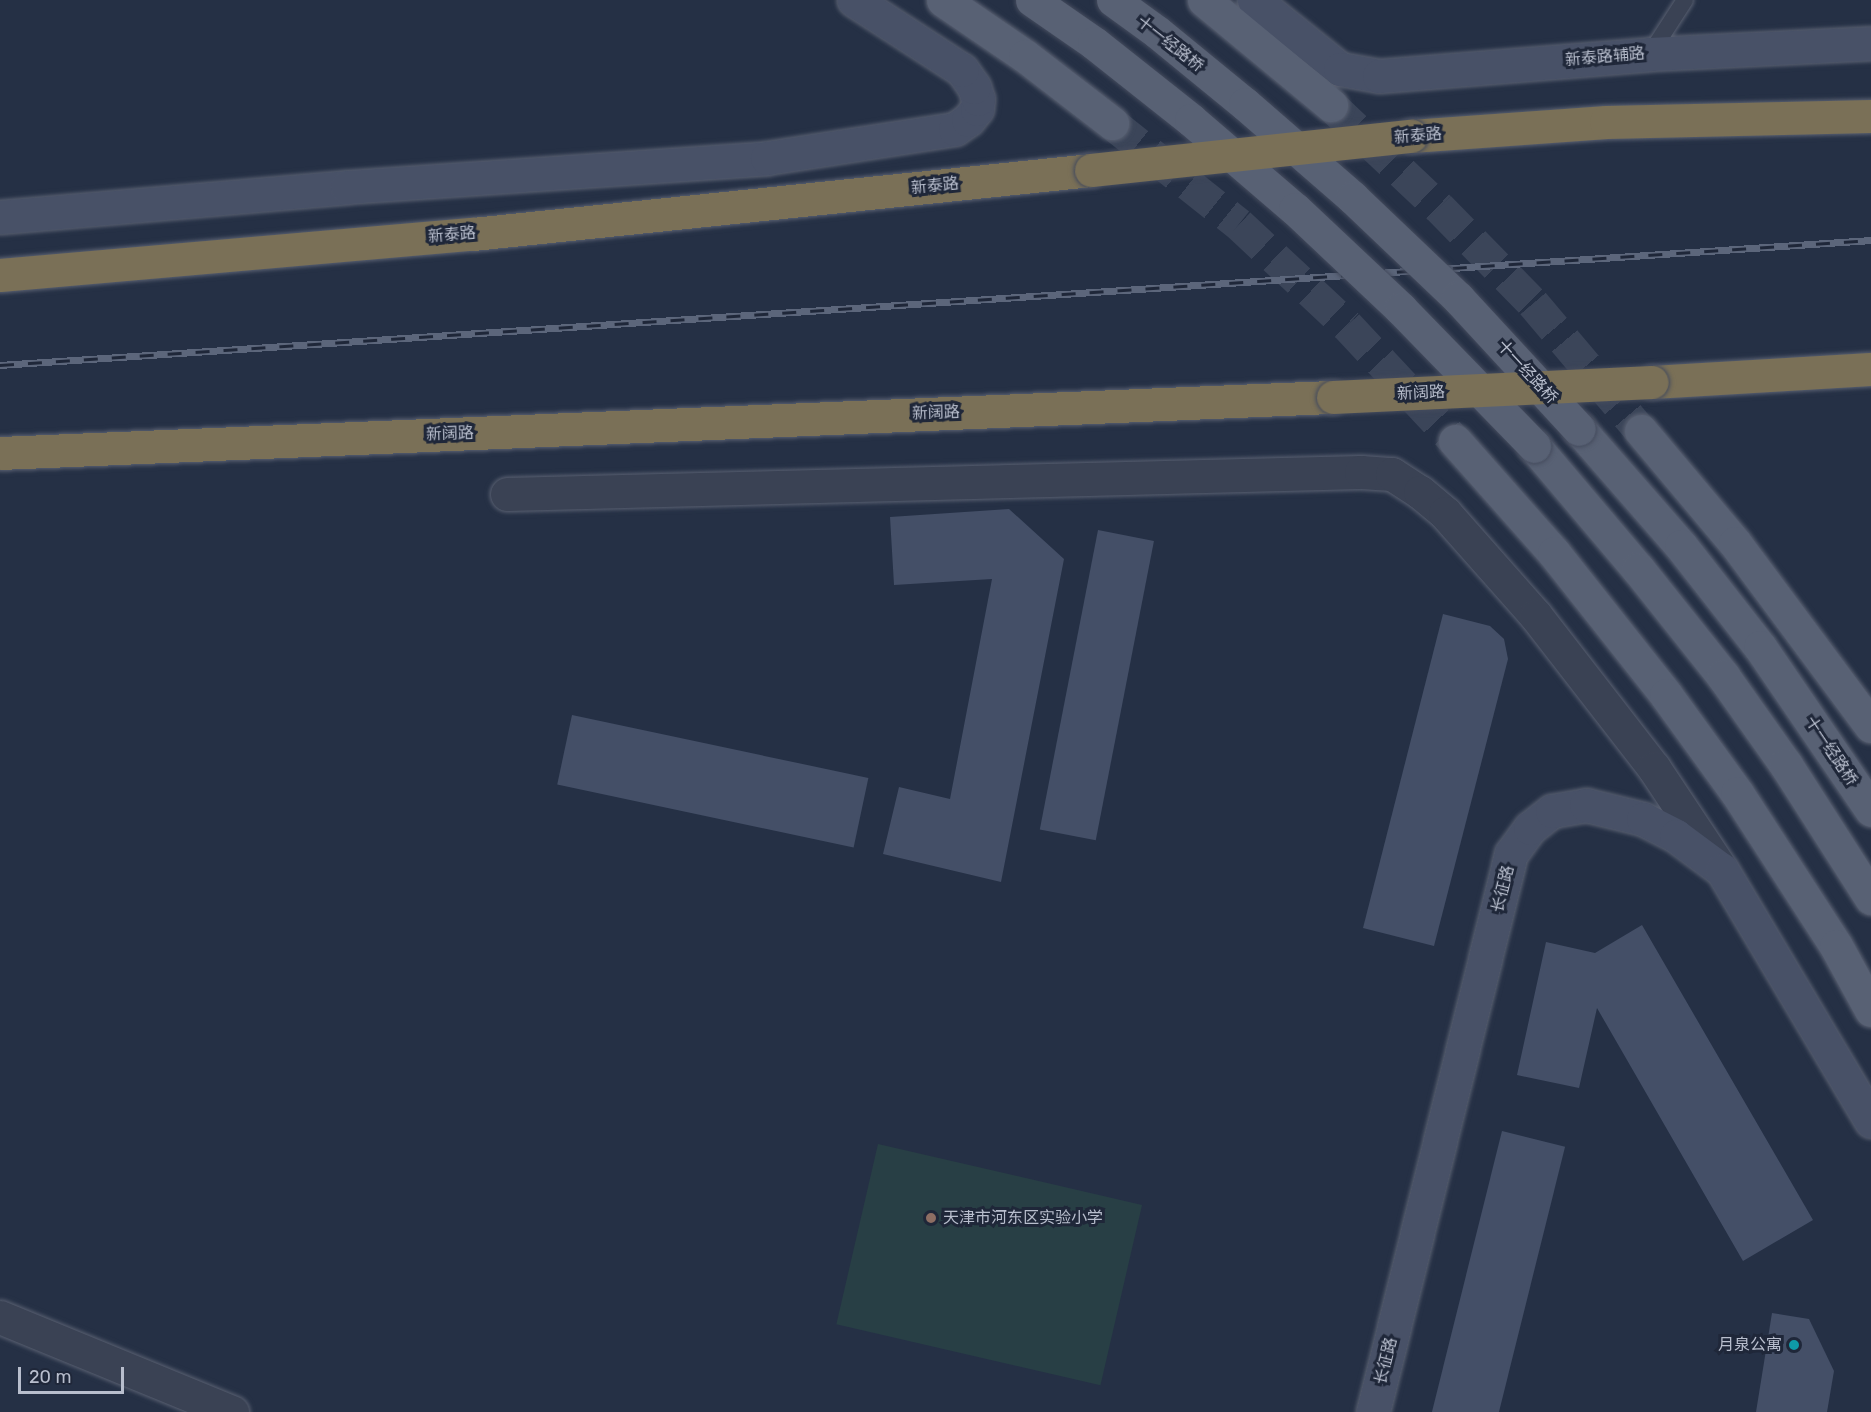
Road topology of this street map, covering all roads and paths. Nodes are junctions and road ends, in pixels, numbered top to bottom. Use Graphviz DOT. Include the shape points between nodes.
graph roads {
  1 [pos="854,0"];
  2 [pos="943,0"];
  3 [pos="1032,0"];
  4 [pos="1113,0"];
  5 [pos="1204,0"];
  6 [pos="1254,0"];
  7 [pos="1685,0"];
  8 [pos="1871,43"];
  9 [pos="1650,54"];
  10 [pos="1331,105"];
  11 [pos="1871,116"];
  12 [pos="1112,123"];
  13 [pos="0,217"];
  14 [pos="0,275"];
  15 [pos="1871,369"];
  16 [pos="1641,431"];
  17 [pos="1455,441"];
  18 [pos="0,453"];
  19 [pos="507,494"];
  20 [pos="1871,726"];
  21 [pos="1871,810"];
  22 [pos="1722,870"];
  23 [pos="1871,898"];
  24 [pos="1871,1010"];
  25 [pos="1871,1121"];
  26 [pos="0,1317"];
  27 [pos="232,1412"];
  28 [pos="1373,1412"];
  1 -- 13 [label="street" via="962,70 975,87 978,99 977,109 968,120 955,129 767,158 348,187"];
  2 -- 12 [label="main road"];
  3 -- 23 [label="main road, bridge" via="1147,85 1295,209 1401,309 1534,446 1723,676 1786,765"];
  4 -- 21 [label="main road, 十一经路桥, bridge" via="1245,104 1353,198 1458,298 1681,546 1760,647"];
  5 -- 10 [label="main road"];
  6 -- 9 [label="street, 新泰路辅路" via="1340,69 1379,76"];
  7 -- 9 [label="lane"];
  8 -- 9 [label="street, 新泰路辅路"];
  11 -- 14 [label="highway, 新泰路, bridge" via="1606,122 1411,136 473,234"];
  15 -- 18 [label="highway, 新阔路, bridge" via="1333,397"];
  16 -- 20 [label="main road" via="1735,543"];
  17 -- 24 [label="main road" via="1554,553 1666,695 1737,793 1836,946"];
  19 -- 22 [label="street" via="1392,474 1445,513 1536,616 1654,768"];
  22 -- 25 [label="street, 长征路"];
  22 -- 28 [label="street, 长征路" via="1676,836 1643,819 1586,805 1552,811 1530,828 1511,854"];
  26 -- 27 [label="street"];
}
